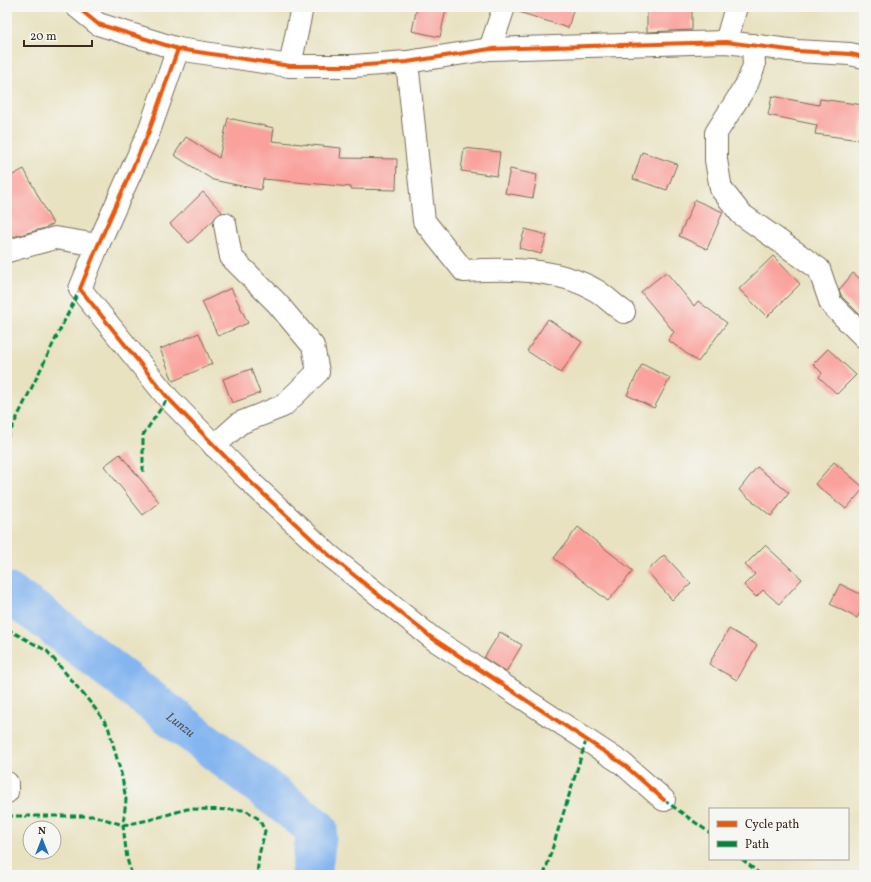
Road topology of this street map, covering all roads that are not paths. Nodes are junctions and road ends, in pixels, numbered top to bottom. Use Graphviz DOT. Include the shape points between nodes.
graph roads {
  1 [pos="77,7"];
  2 [pos="302,7"];
  3 [pos="504,7"];
  4 [pos="736,7"];
  5 [pos="726,42"];
  6 [pos="753,45"];
  7 [pos="178,49"];
  8 [pos="490,49"];
  9 [pos="864,58"];
  10 [pos="407,62"];
  11 [pos="290,66"];
  12 [pos="225,224"];
  13 [pos="98,245"];
  14 [pos="7,250"];
  15 [pos="624,312"];
  16 [pos="864,336"];
  17 [pos="214,446"];
  18 [pos="7,783"];
  19 [pos="7,792"];
  20 [pos="664,800"];
  1 -- 7 [label="street" via="98,24"];
  2 -- 11 [label="street"];
  3 -- 8 [label="street"];
  4 -- 5 [label="street"];
  5 -- 6 [label="street"];
  5 -- 8 [label="street"];
  6 -- 9 [label="street" via="850,54"];
  6 -- 16 [label="street" via="754,66 747,84 716,133 716,160 721,189 741,214 819,270 831,304"];
  7 -- 11 [label="street"];
  7 -- 13 [label="street" via="148,134"];
  8 -- 10 [label="street"];
  10 -- 11 [label="street" via="353,66"];
  10 -- 15 [label="street" via="424,221 464,271 494,269 556,274 597,291"];
  12 -- 17 [label="street" via="231,258 277,303 313,346 318,372 283,406 240,423"];
  13 -- 14 [label="street" via="55,238"];
  13 -- 17 [label="street" via="80,289 168,398"];
  17 -- 20 [label="street" via="329,556 432,638 623,764"];
  18 -- 19 [label="street"];
}
